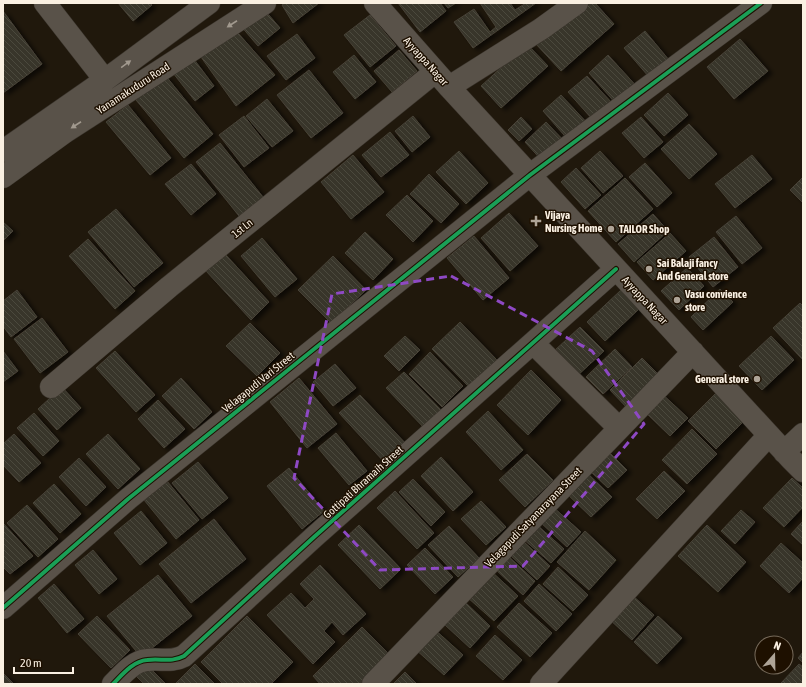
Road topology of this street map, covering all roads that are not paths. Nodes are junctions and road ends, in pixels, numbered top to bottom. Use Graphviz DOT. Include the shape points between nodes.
graph roads {
  1 [pos="45,3"];
  2 [pos="209,3"];
  3 [pos="265,3"];
  4 [pos="375,3"];
  5 [pos="577,3"];
  6 [pos="761,3"];
  7 [pos="105,80"];
  8 [pos="442,80"];
  9 [pos="3,151"];
  10 [pos="530,175"];
  11 [pos="3,177"];
  12 [pos="616,269"];
  13 [pos="533,343"];
  14 [pos="693,352"];
  15 [pos="51,387"];
  16 [pos="619,428"];
  17 [pos="803,434"];
  18 [pos="769,435"];
  19 [pos="784,452"];
  20 [pos="803,471"];
  21 [pos="3,608"];
  22 [pos="113,684"];
  23 [pos="373,684"];
  24 [pos="541,684"];
  1 -- 7 [label="street"];
  7 -- 2 [label="street, Yanamakuduru Road, one-way"];
  3 -- 11 [label="street, Yanamakuduru Road, one-way" via="65,132"];
  4 -- 8 [label="street, Ayyappa Nagar"];
  5 -- 8 [label="street, 1st Ln" via="541,29"];
  6 -- 10 [label="street, Velagapudi Vari Street"];
  7 -- 9 [label="street, Yanamakuduru Road"];
  8 -- 10 [label="street, Ayyappa Nagar"];
  8 -- 15 [label="street, 1st Ln" via="169,287"];
  10 -- 12 [label="street, Ayyappa Nagar"];
  10 -- 21 [label="street, Velagapudi Vari Street" via="128,498"];
  12 -- 13 [label="street, Gottipati Bhramaih Street"];
  12 -- 14 [label="street, Ayyappa Nagar"];
  13 -- 16 [label="street"];
  13 -- 22 [label="street, Gottipati Bhramaih Street" via="184,656 168,661 146,660 136,664"];
  14 -- 16 [label="street, Velagapudi Satyanarayana Street"];
  14 -- 18 [label="street, Ayyappa Nagar"];
  16 -- 23 [label="street, Velagapudi Satyanarayana Street"];
  17 -- 19 [label="street"];
  18 -- 19 [label="street, Ayyappa Nagar"];
  18 -- 24 [label="street"];
  19 -- 20 [label="street, Ayyappa Nagar"];
}
